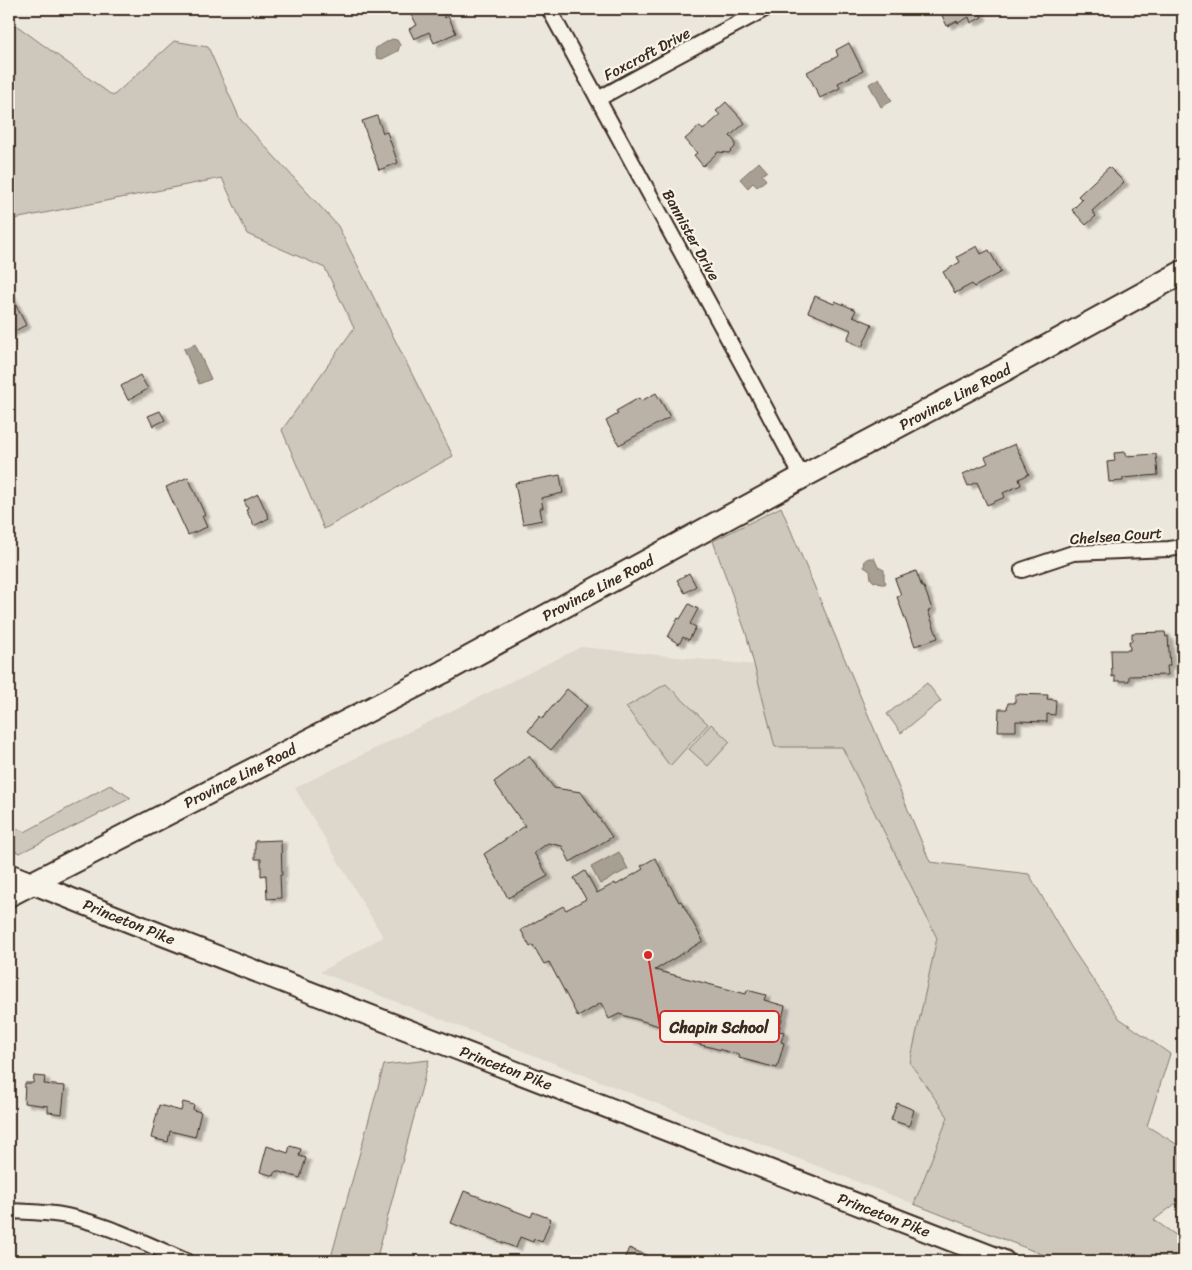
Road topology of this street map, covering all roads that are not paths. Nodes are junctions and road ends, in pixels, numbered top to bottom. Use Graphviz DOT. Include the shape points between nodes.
graph roads {
  1 [pos="549,9"];
  2 [pos="765,9"];
  3 [pos="598,99"];
  4 [pos="1183,272"];
  5 [pos="802,477"];
  6 [pos="1183,547"];
  7 [pos="1022,570"];
  8 [pos="9,874"];
  9 [pos="32,883"];
  10 [pos="9,895"];
  11 [pos="9,1210"];
  12 [pos="186,1261"];
  13 [pos="1004,1261"];
  1 -- 3 [label="street, Bannister Drive"];
  2 -- 3 [label="street, Foxcroft Drive"];
  3 -- 5 [label="street, Bannister Drive"];
  4 -- 5 [label="main road, Province Line Road"];
  5 -- 9 [label="main road, Province Line Road" via="434,676"];
  6 -- 7 [label="street, Chelsea Court" via="1073,553"];
  8 -- 9 [label="main road, Princeton Pike"];
  9 -- 10 [label="main road, Province Line Road"];
  9 -- 13 [label="main road, Princeton Pike"];
  11 -- 12 [label="street" via="64,1216 105,1227"];
}
